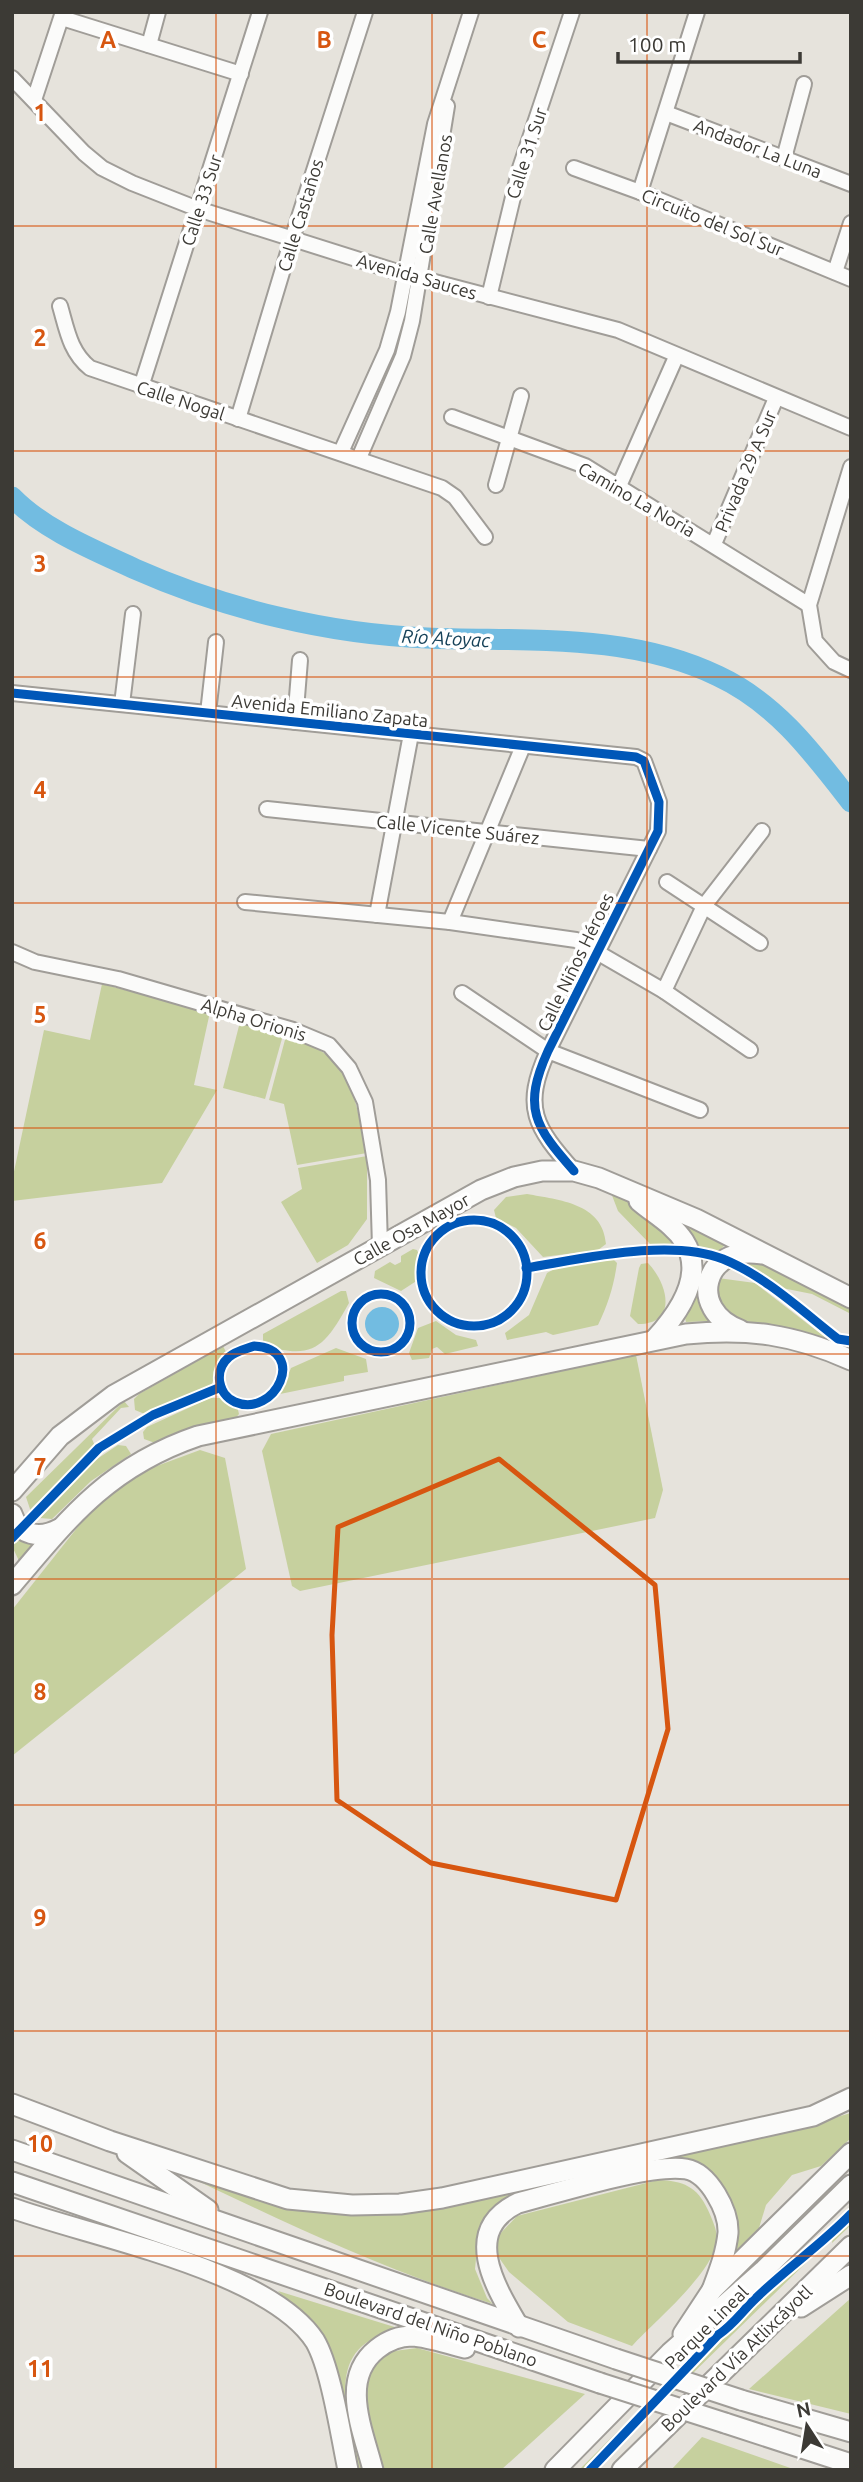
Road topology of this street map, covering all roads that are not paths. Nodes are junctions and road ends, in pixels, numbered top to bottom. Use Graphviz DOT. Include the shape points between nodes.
graph roads {
  1 [pos="158,12"];
  2 [pos="260,12"];
  3 [pos="365,12"];
  4 [pos="471,12"];
  5 [pos="572,12"];
  6 [pos="697,12"];
  7 [pos="62,15"];
  8 [pos="149,45"];
  9 [pos="241,74"];
  10 [pos="12,78"];
  11 [pos="804,84"];
  12 [pos="448,87"];
  13 [pos="34,100"];
  14 [pos="666,113"];
  15 [pos="784,159"];
  16 [pos="574,168"];
  17 [pos="851,184"];
  18 [pos="640,192"];
  19 [pos="198,209"];
  20 [pos="851,223"];
  21 [pos="292,239"];
  22 [pos="835,272"];
  23 [pos="404,274"];
  24 [pos="420,278"];
  25 [pos="851,279"];
  26 [pos="489,297"];
  27 [pos="60,306"];
  28 [pos="676,356"];
  29 [pos="141,387"];
  30 [pos="521,397"];
  31 [pos="776,398"];
  32 [pos="452,417"];
  33 [pos="238,419"];
  34 [pos="851,428"];
  35 [pos="510,438"];
  36 [pos="341,452"];
  37 [pos="359,458"];
  38 [pos="851,467"];
  39 [pos="496,485"];
  40 [pos="619,486"];
  41 [pos="485,537"];
  42 [pos="713,544"];
  43 [pos="809,606"];
  44 [pos="133,614"];
  45 [pos="216,642"];
  46 [pos="300,660"];
  47 [pos="851,670"];
  48 [pos="12,693"];
  49 [pos="122,704"];
  50 [pos="208,713"];
  51 [pos="295,722"];
  52 [pos="411,734"];
  53 [pos="523,746"];
  54 [pos="644,761"];
  55 [pos="267,809"];
  56 [pos="395,822"];
  57 [pos="489,831"];
  58 [pos="762,831"];
  59 [pos="649,849"];
  60 [pos="667,882"];
  61 [pos="245,902"];
  62 [pos="704,906"];
  63 [pos="377,915"];
  64 [pos="450,922"];
  65 [pos="760,943"];
  66 [pos="597,951"];
  67 [pos="12,952"];
  68 [pos="664,991"];
  69 [pos="462,993"];
  70 [pos="750,1050"];
  71 [pos="548,1051"];
  72 [pos="700,1110"];
  73 [pos="574,1171"];
  74 [pos="618,1185"];
  75 [pos="380,1246"];
  76 [pos="769,1255"];
  77 [pos="851,1298"];
  78 [pos="740,1330"];
  79 [pos="655,1339"];
  80 [pos="851,1360"];
  81 [pos="14,1492"];
  82 [pos="12,1514"];
  83 [pos="60,1528"];
  84 [pos="12,1558"];
  85 [pos="12,1583"];
  86 [pos="851,2098"];
  87 [pos="12,2104"];
  88 [pos="110,2141"];
  89 [pos="12,2150"];
  90 [pos="851,2153"];
  91 [pos="12,2182"];
  92 [pos="851,2185"];
  93 [pos="16,2212"];
  94 [pos="225,2223"];
  95 [pos="851,2246"];
  96 [pos="851,2275"];
  97 [pos="712,2290"];
  98 [pos="770,2326"];
  99 [pos="519,2327"];
  100 [pos="670,2353"];
  101 [pos="552,2367"];
  102 [pos="851,2432"];
  103 [pos="650,2442"];
  104 [pos="821,2456"];
  105 [pos="851,2464"];
  106 [pos="348,2470"];
  107 [pos="373,2470"];
  108 [pos="555,2470"];
  109 [pos="622,2470"];
  110 [pos="635,2470"];
  111 [pos="838,2470"];
  1 -- 8 [label="street"];
  2 -- 9 [label="street, Calle 33 Sur"];
  3 -- 21 [label="street, Calle Castaños"];
  4 -- 12 [label="street, Calle Avellanos"];
  5 -- 26 [label="street, Calle 31 Sur" via="520,168"];
  6 -- 14 [label="street"];
  7 -- 8 [label="street"];
  7 -- 13 [label="street"];
  8 -- 9 [label="street"];
  9 -- 19 [label="street, Calle 33 Sur"];
  10 -- 13 [label="street, Avenida Sauces"];
  11 -- 15 [label="street"];
  12 -- 23 [label="street, Calle Avellanos"];
  12 -- 24 [label="street, Calle Avellanos" via="446,125"];
  13 -- 19 [label="street, Avenida Sauces" via="102,167 132,184"];
  14 -- 15 [label="street, Andador La Luna"];
  14 -- 18 [label="street"];
  15 -- 17 [label="street, Andador La Luna"];
  16 -- 18 [label="street, Circuito del Sol Sur"];
  18 -- 22 [label="street, Circuito del Sol Sur"];
  19 -- 21 [label="street, Avenida Sauces"];
  19 -- 29 [label="street, Calle 33 Sur"];
  20 -- 22 [label="street"];
  21 -- 23 [label="street, Avenida Sauces"];
  21 -- 33 [label="street, Calle Castaños"];
  22 -- 25 [label="street, Circuito del Sol Sur"];
  23 -- 24 [label="street, Avenida Sauces"];
  23 -- 36 [label="street, Calle Avellanos" via="387,350"];
  24 -- 26 [label="street, Avenida Sauces"];
  24 -- 37 [label="street, Calle Avellanos" via="402,356"];
  26 -- 28 [label="street, Avenida Sauces" via="618,330"];
  27 -- 29 [label="street, Calle Nogal" via="78,359 106,376"];
  28 -- 31 [label="street, Avenida Sauces"];
  28 -- 40 [label="street"];
  29 -- 33 [label="street, Calle Nogal"];
  30 -- 35 [label="street"];
  31 -- 34 [label="street, Avenida Sauces"];
  31 -- 42 [label="street, Privada 29 A Sur"];
  32 -- 35 [label="street, Camino La Noria"];
  33 -- 36 [label="street, Calle Nogal"];
  35 -- 39 [label="street"];
  35 -- 40 [label="street, Camino La Noria" via="585,466"];
  36 -- 37 [label="street, Calle Nogal"];
  37 -- 41 [label="street, Calle Nogal" via="442,488 455,497"];
  38 -- 43 [label="street"];
  40 -- 42 [label="street, Camino La Noria"];
  42 -- 43 [label="street, Camino La Noria"];
  43 -- 47 [label="street" via="815,641 829,657"];
  44 -- 49 [label="street"];
  45 -- 50 [label="street"];
  46 -- 51 [label="street"];
  48 -- 49 [label="street, Avenida Emiliano Zapata"];
  49 -- 50 [label="street, Avenida Emiliano Zapata"];
  50 -- 51 [label="street, Avenida Emiliano Zapata"];
  51 -- 52 [label="street, Avenida Emiliano Zapata"];
  52 -- 53 [label="street, Avenida Emiliano Zapata"];
  52 -- 56 [label="street"];
  53 -- 54 [label="street, Avenida Emiliano Zapata"];
  53 -- 57 [label="street"];
  54 -- 59 [label="street, Calle Niños Héroes" via="661,817"];
  55 -- 56 [label="street, Calle Vicente Suárez"];
  56 -- 57 [label="street, Calle Vicente Suárez"];
  56 -- 63 [label="street"];
  57 -- 59 [label="street, Calle Vicente Suárez"];
  57 -- 64 [label="street"];
  58 -- 62 [label="street"];
  59 -- 66 [label="street, Calle Niños Héroes"];
  60 -- 62 [label="street"];
  61 -- 63 [label="street"];
  62 -- 65 [label="street"];
  62 -- 68 [label="street"];
  63 -- 64 [label="street"];
  64 -- 66 [label="street" via="576,940"];
  66 -- 68 [label="street"];
  66 -- 71 [label="street, Calle Niños Héroes"];
  67 -- 75 [label="street, Alpha Orionis" via="293,1030 329,1045 349,1068 365,1102 379,1180"];
  68 -- 70 [label="street"];
  69 -- 71 [label="street"];
  71 -- 72 [label="street"];
  71 -- 73 [label="street, Calle Niños Héroes" via="535,1085 534,1112 544,1135"];
  73 -- 74 [label="main road, Calle Osa Mayor"];
  73 -- 75 [label="main road, Calle Osa Mayor" via="538,1171 502,1181"];
  74 -- 76 [label="main road, Calle Osa Mayor"];
  74 -- 79 [label="main road" via="676,1231 690,1258 687,1296"];
  75 -- 81 [label="main road, Calle Osa Mayor" via="114,1395 60,1436"];
  76 -- 77 [label="main road, Calle Osa Mayor"];
  76 -- 78 [label="main road" via="732,1254 709,1277 714,1310"];
  78 -- 79 [label="main road"];
  78 -- 80 [label="main road" via="811,1343"];
  79 -- 83 [label="main road" via="198,1436 144,1458 115,1476"];
  82 -- 83 [label="main road" via="27,1533 44,1535"];
  83 -- 85 [label="main road"];
  84 -- 85 [label="main road"];
  86 -- 88 [label="main road" via="813,2116 723,2138 400,2204 289,2199"];
  87 -- 88 [label="main road"];
  88 -- 94 [label="main road"];
  89 -- 94 [label="main road, Boulevard del Niño Poblano"];
  90 -- 97 [label="main road"];
  91 -- 101 [label="main road, Boulevard del Niño Poblano"];
  92 -- 100 [label="main road"];
  93 -- 106 [label="main road" via="233,2281 269,2297 292,2314 316,2343"];
  94 -- 99 [label="main road, Boulevard del Niño Poblano"];
  95 -- 98 [label="main road, Boulevard Vía Atlixcáyotl"];
  96 -- 98 [label="main road"];
  97 -- 99 [label="main road" via="728,2229 720,2203 710,2184 689,2169 660,2169 518,2203 494,2220 487,2239 487,2264"];
  97 -- 100 [label="main road"];
  98 -- 103 [label="main road, Boulevard Vía Atlixcáyotl"];
  99 -- 102 [label="main road, Boulevard del Niño Poblano, bridge"];
  100 -- 108 [label="main road"];
  101 -- 104 [label="main road, Boulevard del Niño Poblano, bridge"];
  101 -- 107 [label="main road" via="414,2336 383,2344 362,2363 355,2390"];
  103 -- 109 [label="main road, Boulevard Vía Atlixcáyotl"];
  103 -- 110 [label="main road"];
  104 -- 105 [label="main road, Boulevard del Niño Poblano"];
  104 -- 111 [label="main road"];
}
